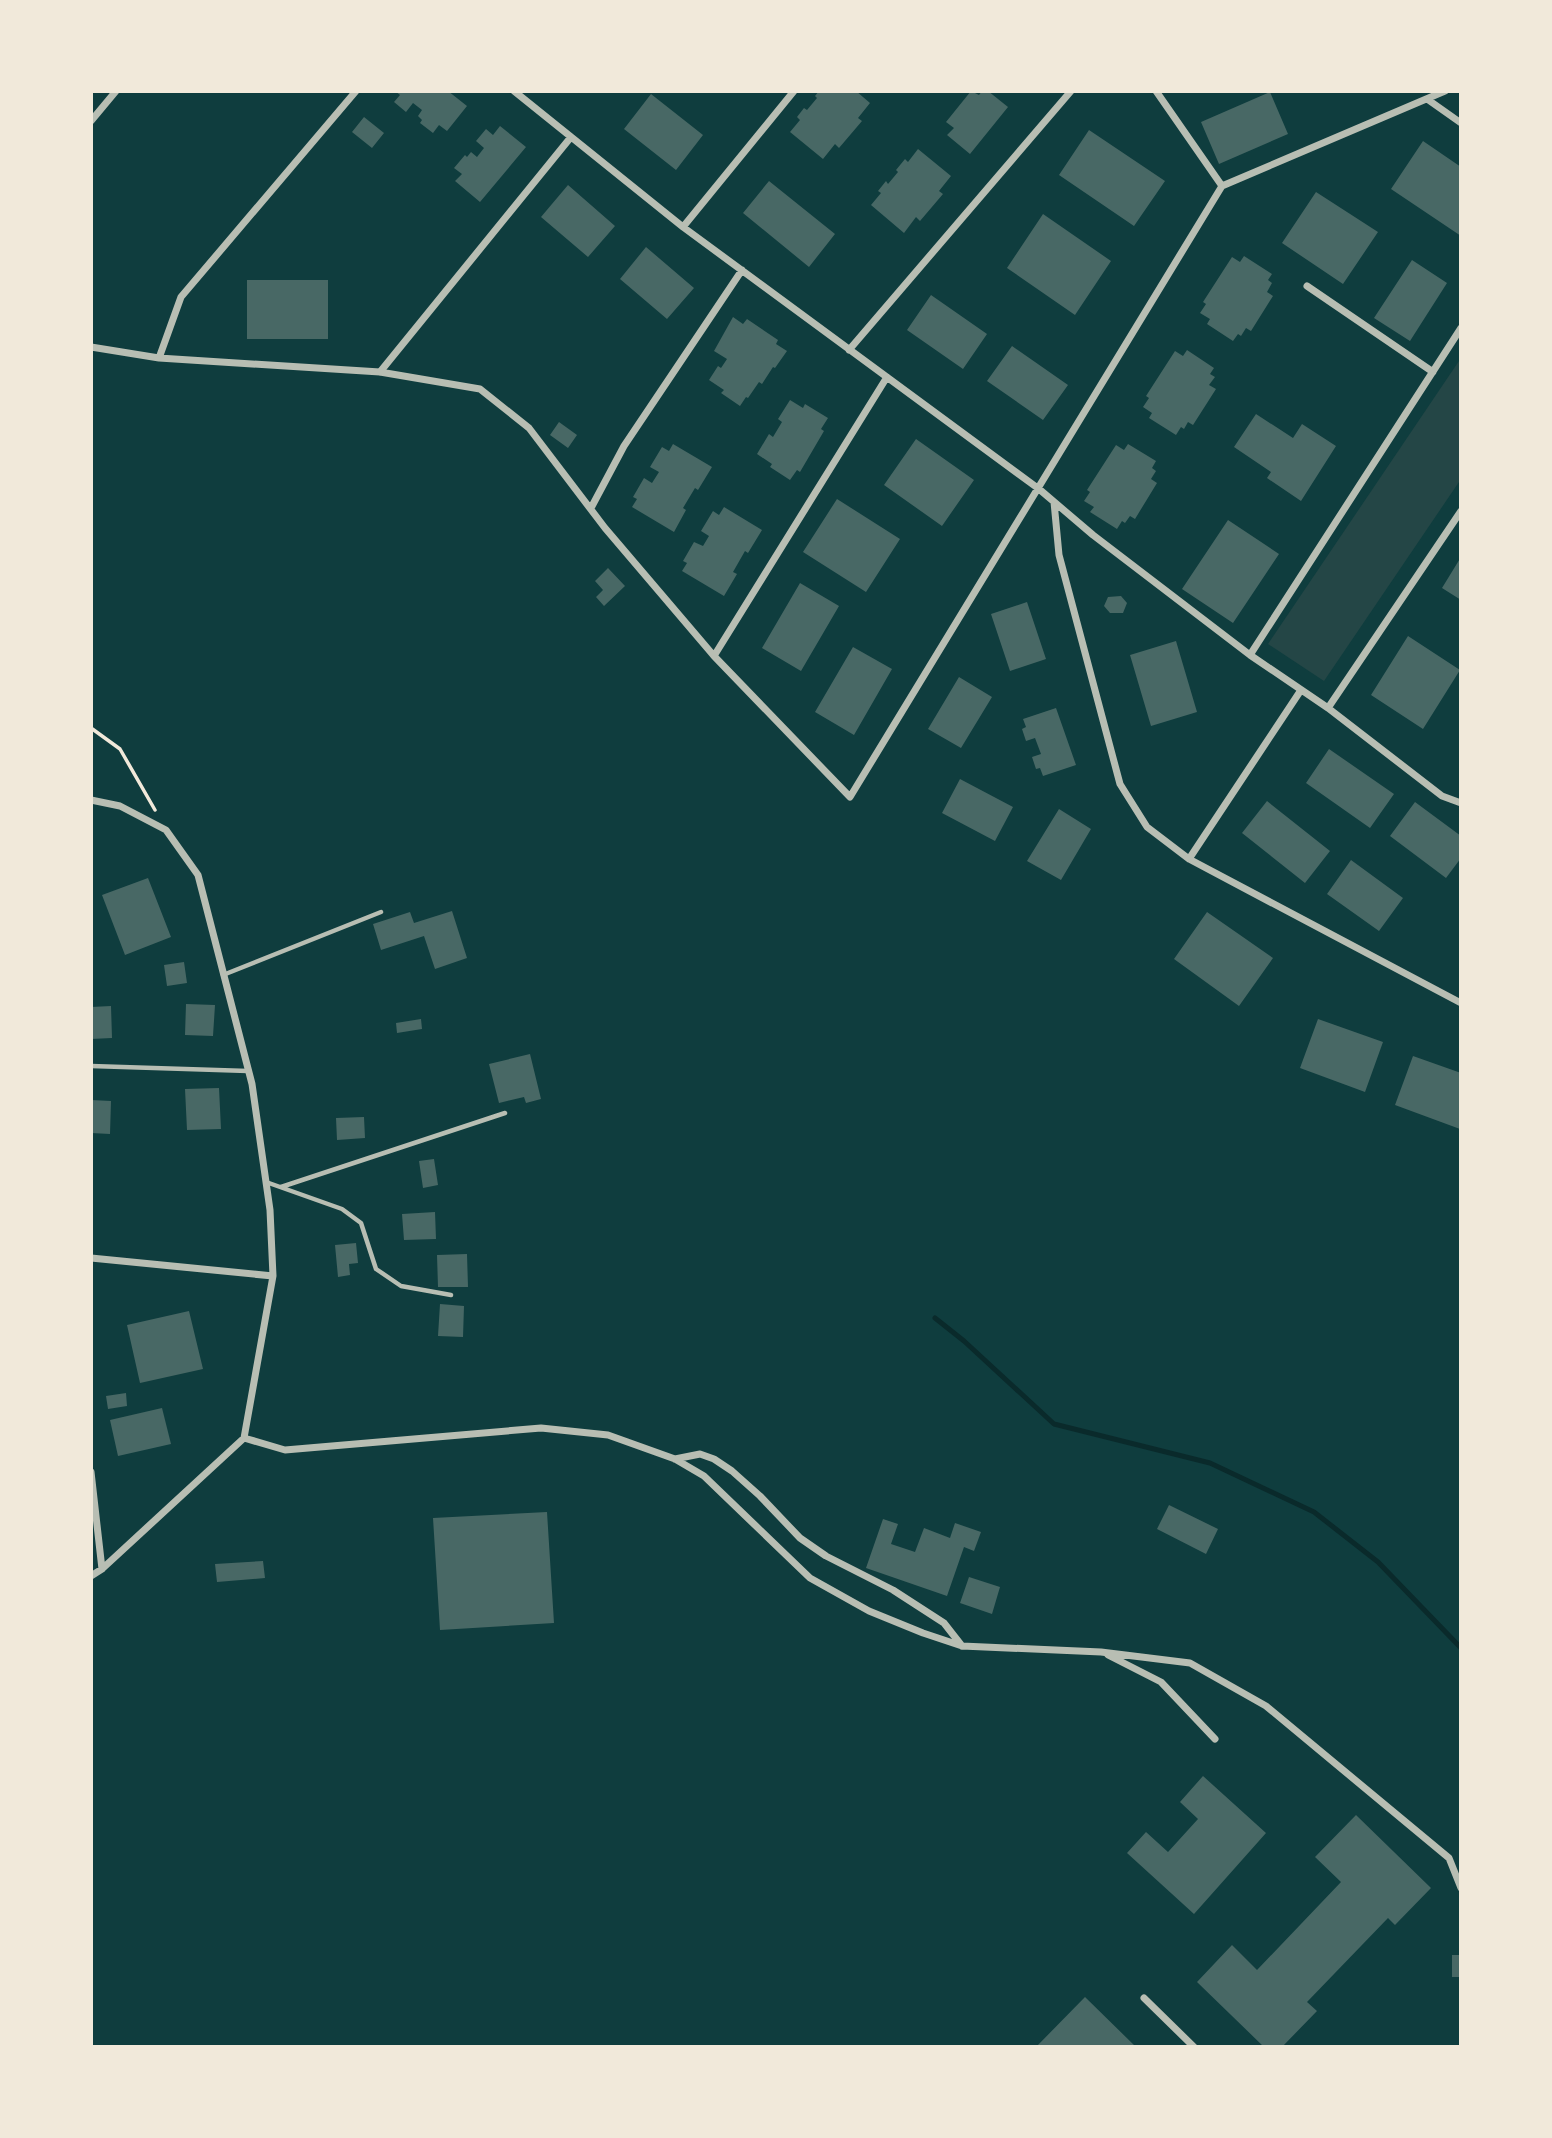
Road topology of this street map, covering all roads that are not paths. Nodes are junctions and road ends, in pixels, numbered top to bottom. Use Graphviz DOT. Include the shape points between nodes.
graph roads {
  1 [pos="116,91"];
  2 [pos="356,91"];
  3 [pos="514,91"];
  4 [pos="794,91"];
  5 [pos="1071,91"];
  6 [pos="1156,91"];
  7 [pos="1445,91"];
  8 [pos="1427,99"];
  9 [pos="91,121"];
  10 [pos="1461,124"];
  11 [pos="571,137"];
  12 [pos="1222,186"];
  13 [pos="683,227"];
  14 [pos="742,270"];
  15 [pos="1307,286"];
  16 [pos="1461,328"];
  17 [pos="91,346"];
  18 [pos="849,350"];
  19 [pos="159,358"];
  20 [pos="380,372"];
  21 [pos="1433,372"];
  22 [pos="887,377"];
  23 [pos="1039,489"];
  24 [pos="1054,502"];
  25 [pos="591,508"];
  26 [pos="1461,511"];
  27 [pos="1250,655"];
  28 [pos="714,656"];
  29 [pos="1301,690"];
  30 [pos="1328,708"];
  31 [pos="91,800"];
  32 [pos="1461,803"];
  33 [pos="1189,859"];
  34 [pos="381,912"];
  35 [pos="223,975"];
  36 [pos="1461,1003"];
  37 [pos="91,1066"];
  38 [pos="248,1071"];
  39 [pos="505,1113"];
  40 [pos="265,1182"];
  41 [pos="281,1188"];
  42 [pos="91,1258"];
  43 [pos="273,1276"];
  44 [pos="451,1295"];
  45 [pos="244,1438"];
  46 [pos="675,1459"];
  47 [pos="91,1472"];
  48 [pos="102,1569"];
  49 [pos="91,1576"];
  50 [pos="962,1646"];
  51 [pos="1101,1652"];
  52 [pos="1215,1739"];
  53 [pos="1461,1888"];
  54 [pos="1144,1998"];
  55 [pos="1194,2047"];
  1 -- 9 [label="street"];
  2 -- 19 [label="street" via="181,297"];
  3 -- 11 [label="street"];
  4 -- 13 [label="street"];
  5 -- 18 [label="street"];
  6 -- 12 [label="street"];
  7 -- 8 [label="street"];
  8 -- 10 [label="street"];
  8 -- 12 [label="street"];
  11 -- 13 [label="street"];
  11 -- 20 [label="street"];
  12 -- 23 [label="street"];
  13 -- 14 [label="street"];
  14 -- 18 [label="street"];
  14 -- 25 [label="street" via="624,446"];
  15 -- 21 [label="street"];
  16 -- 21 [label="street"];
  17 -- 19 [label="street"];
  18 -- 22 [label="street"];
  19 -- 20 [label="street"];
  20 -- 25 [label="street" via="480,389 529,428"];
  21 -- 27 [label="street"];
  22 -- 23 [label="street"];
  22 -- 28 [label="street"];
  23 -- 24 [label="street"];
  23 -- 28 [label="street" via="850,797"];
  24 -- 27 [label="street"];
  24 -- 33 [label="street" via="1059,555 1120,784 1147,827"];
  25 -- 28 [label="street"];
  26 -- 30 [label="street"];
  27 -- 29 [label="street"];
  29 -- 30 [label="street"];
  29 -- 33 [label="street"];
  30 -- 32 [label="street" via="1442,796"];
  31 -- 35 [label="street" via="120,806 166,830 198,876"];
  33 -- 36 [label="street"];
  34 -- 35 [label="lane"];
  35 -- 38 [label="street"];
  37 -- 38 [label="lane"];
  38 -- 40 [label="street"];
  39 -- 41 [label="lane"];
  40 -- 41 [label="lane"];
  40 -- 43 [label="street"];
  41 -- 44 [label="lane" via="342,1209 361,1223 376,1269 401,1286"];
  42 -- 43 [label="street"];
  43 -- 45 [label="street"];
  45 -- 46 [label="street" via="285,1450 541,1428 608,1435"];
  45 -- 48 [label="street"];
  46 -- 50 [label="street" via="704,1476 810,1578 869,1611"];
  46 -- 50 [label="street" via="700,1454 714,1459 760,1496 800,1538 944,1623"];
  47 -- 48 [label="street"];
  48 -- 49 [label="street"];
  50 -- 51 [label="street"];
  51 -- 52 [label="street" via="1161,1682"];
  51 -- 53 [label="street" via="1190,1663 1266,1706 1449,1858"];
  54 -- 55 [label="street"];
}
